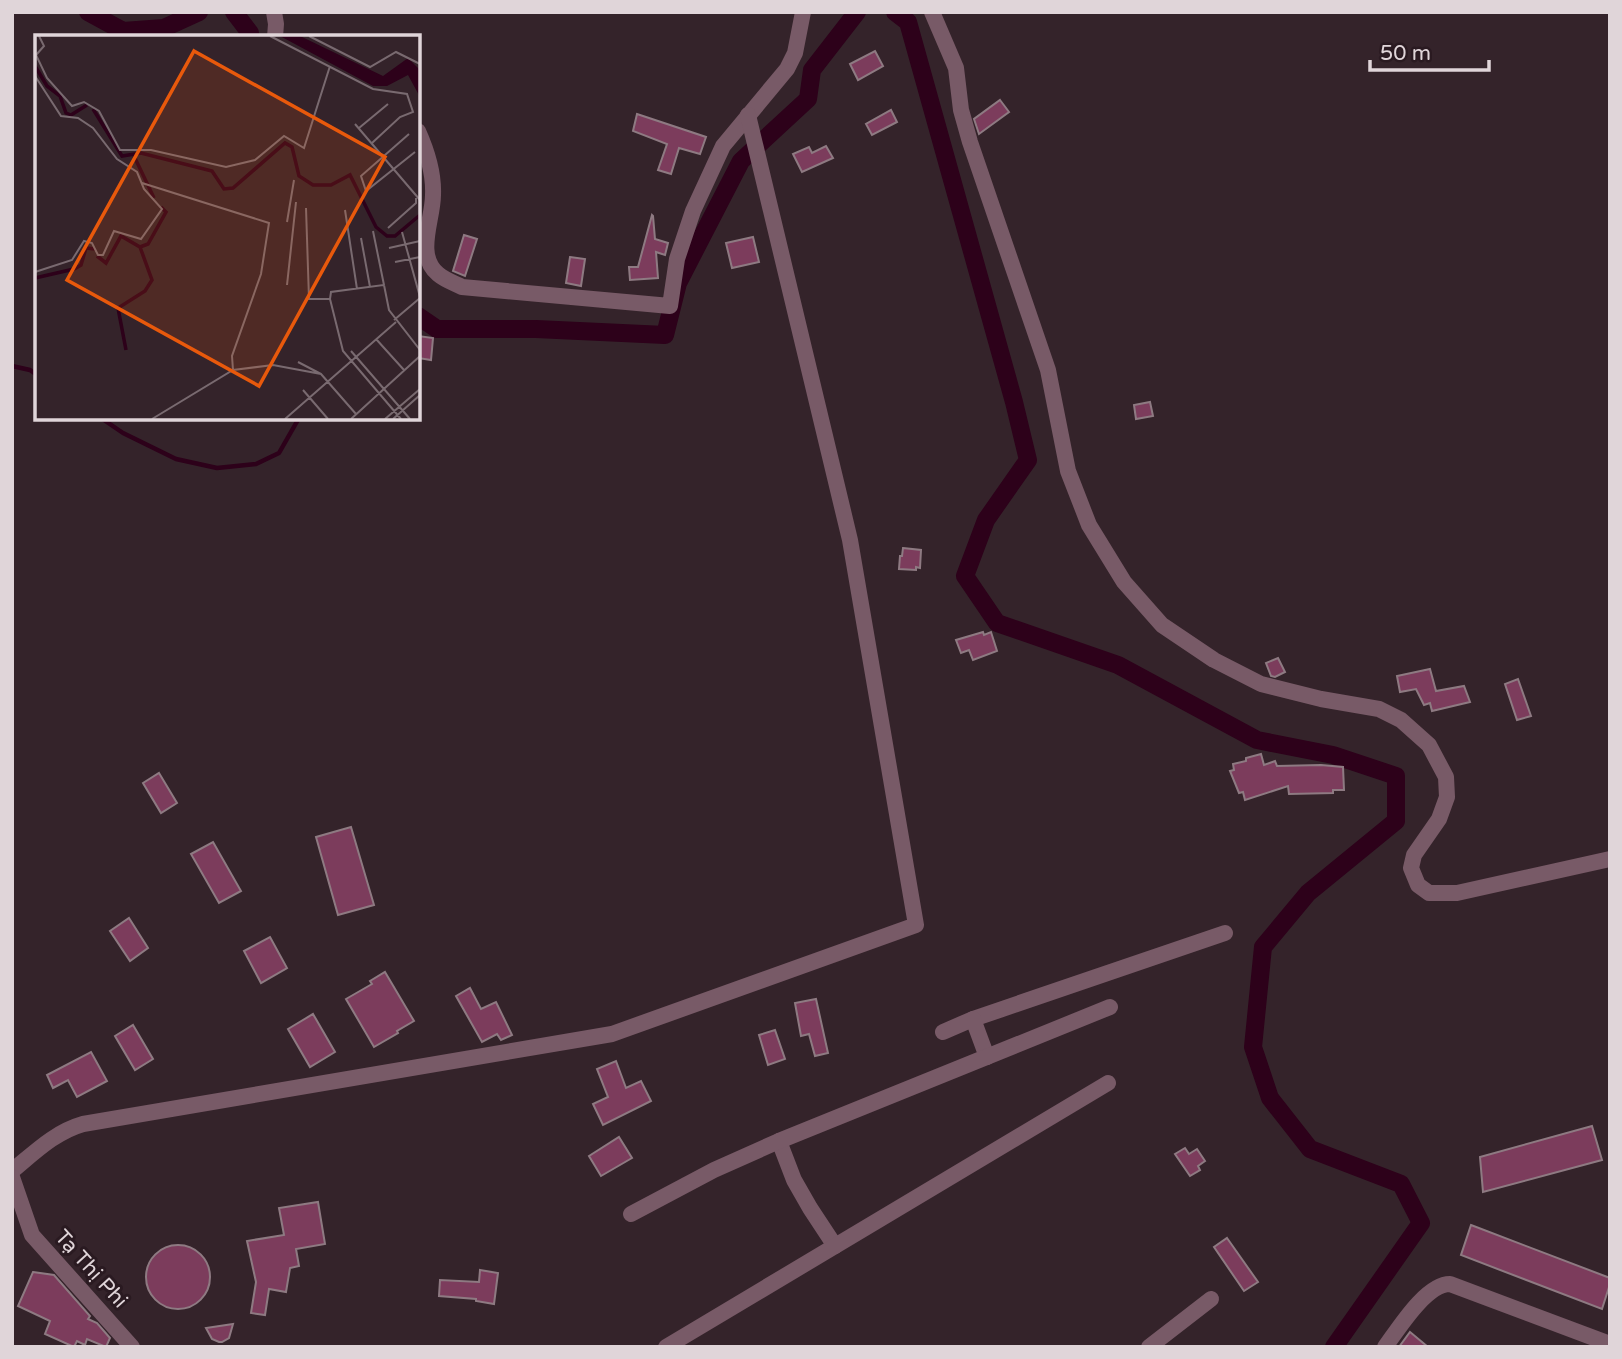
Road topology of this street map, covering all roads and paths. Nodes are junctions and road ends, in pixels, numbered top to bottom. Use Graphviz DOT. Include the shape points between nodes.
graph roads {
  1 [pos="274,12"];
  2 [pos="803,12"];
  3 [pos="932,12"];
  4 [pos="275,35"];
  5 [pos="748,115"];
  6 [pos="420,136"];
  7 [pos="1610,859"];
  8 [pos="1225,933"];
  9 [pos="1110,1007"];
  10 [pos="973,1019"];
  11 [pos="943,1032"];
  12 [pos="987,1057"];
  13 [pos="1108,1083"];
  14 [pos="779,1141"];
  15 [pos="12,1171"];
  16 [pos="12,1177"];
  17 [pos="631,1214"];
  18 [pos="835,1245"];
  19 [pos="1211,1299"];
  20 [pos="1610,1344"];
  21 [pos="132,1347"];
  22 [pos="666,1347"];
  23 [pos="1149,1347"];
  24 [pos="1385,1347"];
  1 -- 4 [label="street"];
  2 -- 5 [label="street" via="796,53"];
  3 -- 7 [label="street" via="956,68 970,142 1048,370 1068,471 1088,525 1124,582 1162,625 1214,660 1261,684 1379,709 1401,720 1429,745 1446,777 1447,797 1439,819 1415,855 1412,868 1418,886 1429,892 1457,893"];
  5 -- 6 [label="street" via="723,146 692,211 677,259 670,306 462,287 444,279 428,260 433,196 429,160"];
  5 -- 15 [label="street" via="850,540 916,925 612,1034 83,1124 55,1136"];
  8 -- 10 [label="street"];
  9 -- 12 [label="street"];
  10 -- 11 [label="street"];
  10 -- 12 [label="street"];
  12 -- 14 [label="street"];
  13 -- 18 [label="street"];
  14 -- 17 [label="street"];
  14 -- 18 [label="street" via="794,1180"];
  16 -- 21 [label="street, Tạ Thị Phi" via="32,1235"];
  18 -- 22 [label="street"];
  19 -- 23 [label="street"];
  20 -- 24 [label="street" via="1444,1284 1424,1297"];
}
